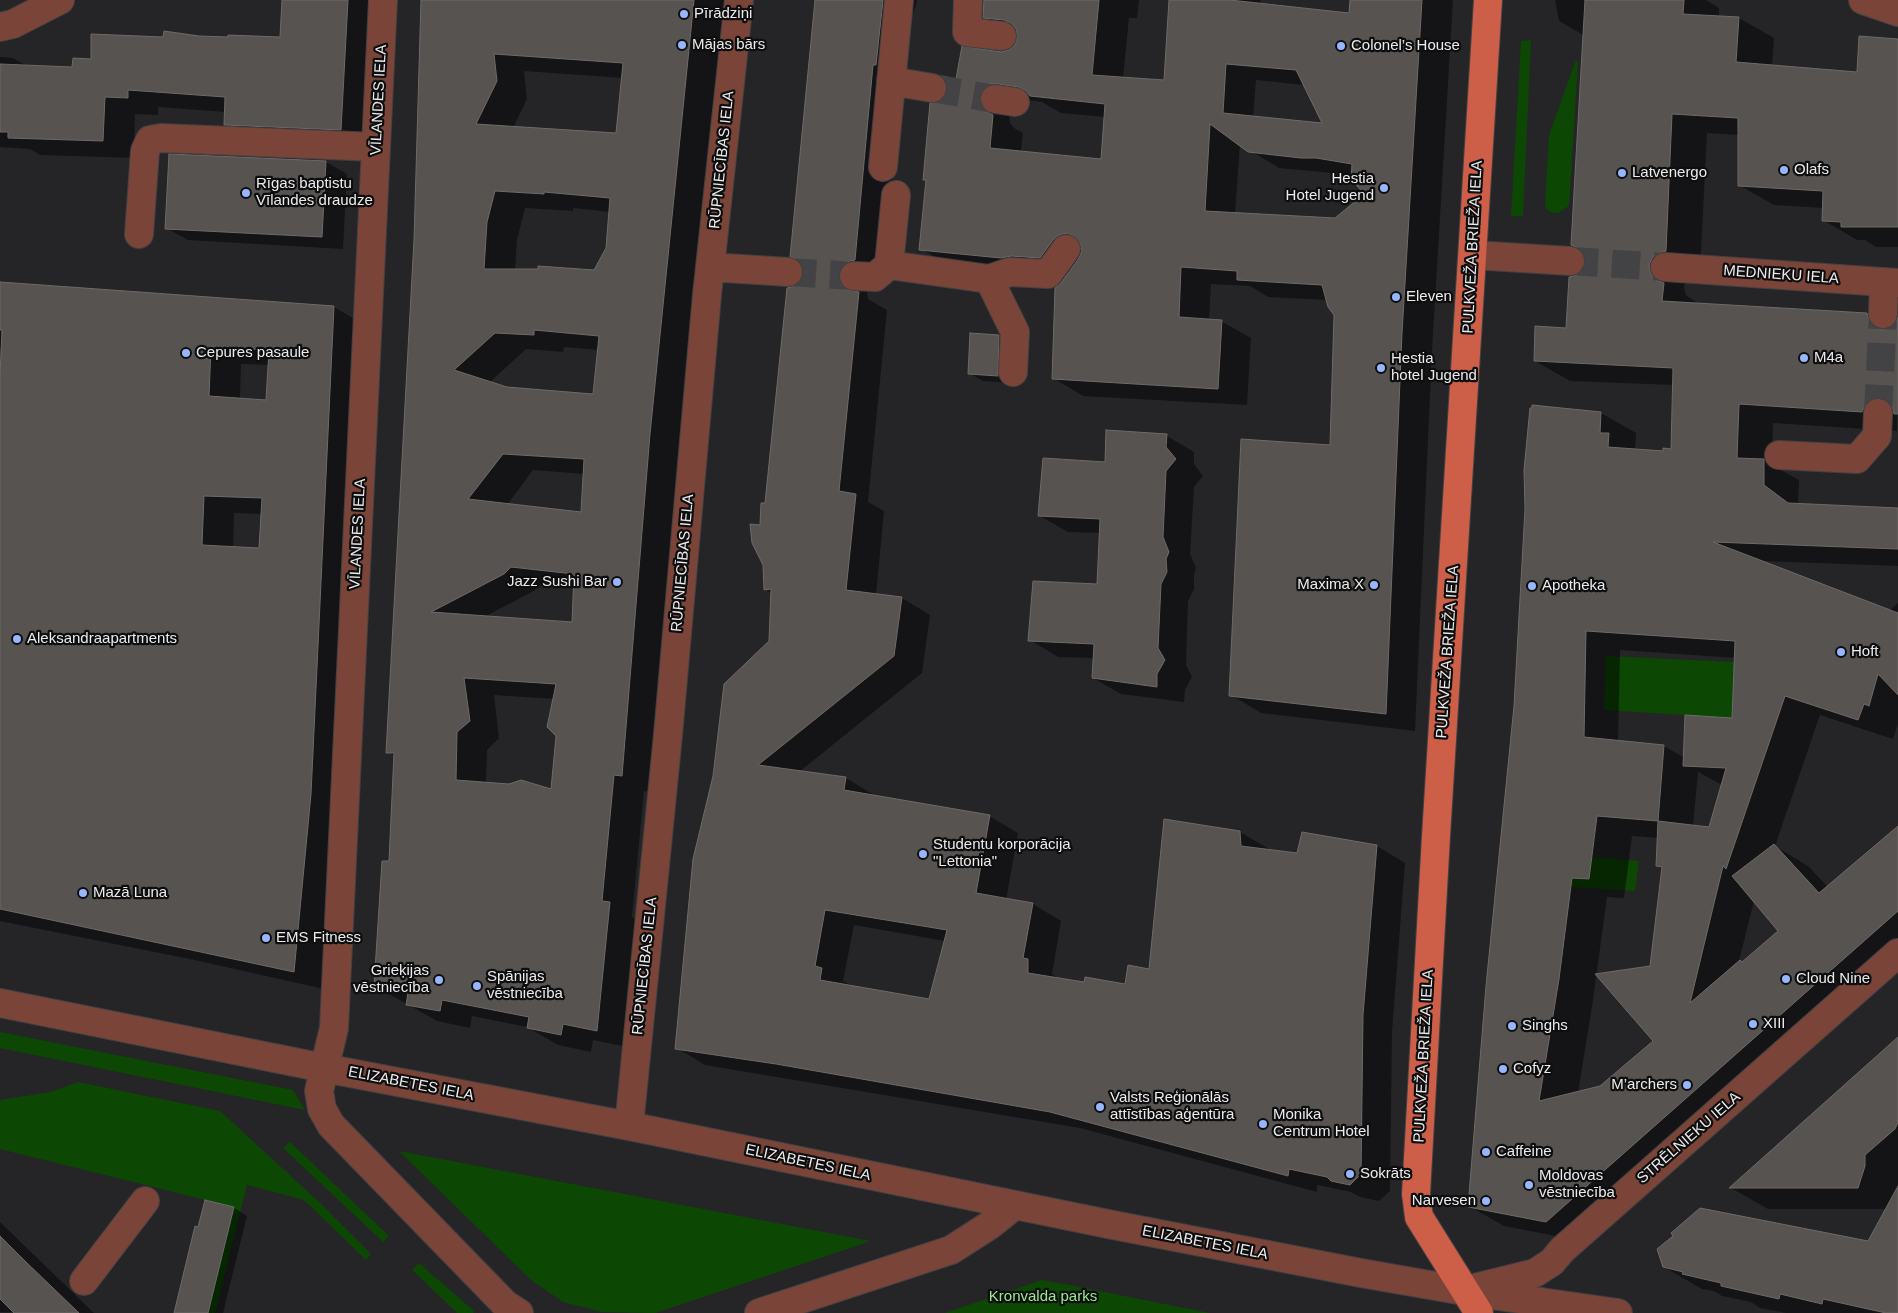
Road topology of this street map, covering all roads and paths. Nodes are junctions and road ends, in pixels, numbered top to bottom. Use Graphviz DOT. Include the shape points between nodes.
graph roads {
  1 [pos="60,0"];
  2 [pos="383,0"];
  3 [pos="739,0"];
  4 [pos="899,0"];
  5 [pos="968,0"];
  6 [pos="1488,0"];
  7 [pos="1863,0"];
  8 [pos="1898,12"];
  9 [pos="0,27"];
  10 [pos="1002,36"];
  11 [pos="891,81"];
  12 [pos="932,88"];
  13 [pos="376,147"];
  14 [pos="883,167"];
  15 [pos="896,195"];
  16 [pos="139,234"];
  17 [pos="1066,249"];
  18 [pos="1473,254"];
  19 [pos="1570,261"];
  20 [pos="889,265"];
  21 [pos="710,268"];
  22 [pos="1665,268"];
  23 [pos="788,272"];
  24 [pos="854,276"];
  25 [pos="989,279"];
  26 [pos="1891,282"];
  27 [pos="1883,314"];
  28 [pos="1013,372"];
  29 [pos="1878,413"];
  30 [pos="1779,455"];
  31 [pos="1898,953"];
  32 [pos="0,1002"];
  33 [pos="324,1068"];
  34 [pos="629,1126"];
  35 [pos="145,1201"];
  36 [pos="1016,1205"];
  37 [pos="84,1281"];
  38 [pos="1464,1291"];
  39 [pos="519,1313"];
  40 [pos="759,1313"];
  41 [pos="1479,1313"];
  42 [pos="1618,1313"];
  1 -- 9 [label="street" via="13,24"];
  2 -- 13 [label="street, VĪLANDES IELA"];
  3 -- 21 [label="street, RŪPNIECĪBAS IELA"];
  4 -- 11 [label="street"];
  5 -- 10 [label="street" via="968,32"];
  6 -- 18 [label="main road, PULKVEŽA BRIEŽA IELA"];
  7 -- 8 [label="street"];
  11 -- 12 [label="street"];
  11 -- 14 [label="street"];
  13 -- 16 [label="street" via="150,140 145,151"];
  13 -- 33 [label="street, VĪLANDES IELA" via="334,1028"];
  15 -- 20 [label="street"];
  17 -- 25 [label="street" via="1048,274 1010,272"];
  18 -- 19 [label="street"];
  18 -- 38 [label="main road, PULKVEŽA BRIEŽA IELA" via="1416,1194 1419,1217"];
  20 -- 24 [label="street" via="875,277"];
  20 -- 25 [label="street"];
  21 -- 23 [label="street"];
  21 -- 34 [label="street, RŪPNIECĪBAS IELA"];
  22 -- 26 [label="street, MEDNIEKU IELA"];
  25 -- 28 [label="street" via="1014,332"];
  26 -- 27 [label="street"];
  29 -- 30 [label="street" via="1877,436 1857,459"];
  31 -- 38 [label="street, STRĒLNIEKU IELA" via="1552,1262 1535,1273"];
  32 -- 33 [label="street, ELIZABETES IELA"];
  33 -- 34 [label="street, ELIZABETES IELA"];
  33 -- 39 [label="street, VĪLANDES IELA" via="319,1091 322,1109 331,1125 505,1304"];
  34 -- 36 [label="street, ELIZABETES IELA"];
  35 -- 37 [label="street"];
  36 -- 38 [label="street, ELIZABETES IELA"];
  36 -- 40 [label="street" via="951,1250"];
  38 -- 41 [label="main road, PULKVEŽA BRIEŽA IELA"];
  38 -- 42 [label="street, ELIZABETES IELA"];
}
